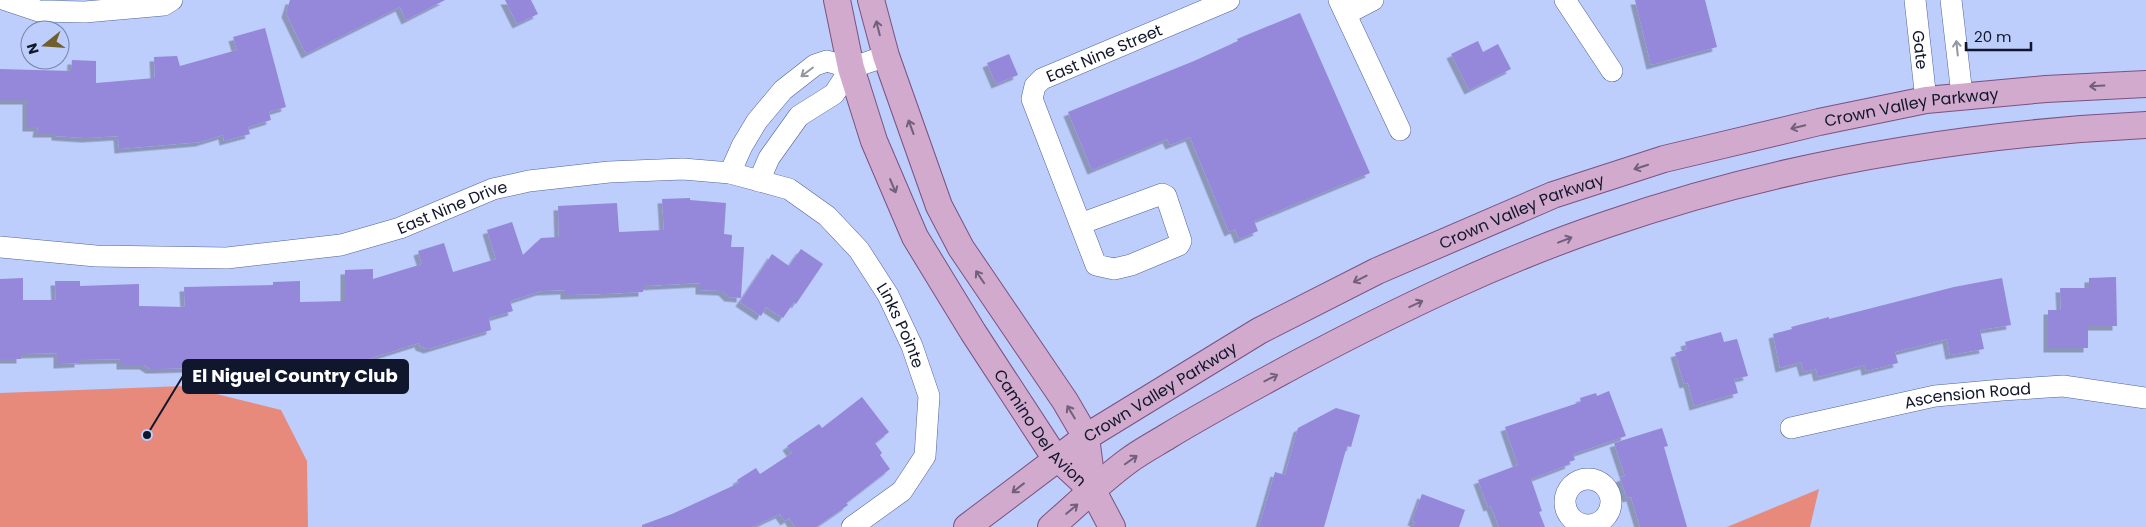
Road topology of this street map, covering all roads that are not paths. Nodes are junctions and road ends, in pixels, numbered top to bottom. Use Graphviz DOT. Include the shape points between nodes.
graph roads {
  1 [pos="6,0"];
  2 [pos="172,0"];
  3 [pos="837,0"];
  4 [pos="871,0"];
  5 [pos="1229,0"];
  6 [pos="1373,0"];
  7 [pos="1565,0"];
  8 [pos="1915,0"];
  9 [pos="1952,0"];
  10 [pos="1343,7"];
  11 [pos="886,56"];
  12 [pos="851,68"];
  13 [pos="1612,71"];
  14 [pos="2146,84"];
  15 [pos="1962,96"];
  16 [pos="1926,100"];
  17 [pos="757,121"];
  18 [pos="2146,125"];
  19 [pos="1400,130"];
  20 [pos="784,138"];
  21 [pos="730,173"];
  22 [pos="759,181"];
  23 [pos="1080,224"];
  24 [pos="0,247"];
  25 [pos="2146,398"];
  26 [pos="1791,428"];
  27 [pos="1086,437"];
  28 [pos="1057,458"];
  29 [pos="1093,491"];
  30 [pos="852,527"];
  31 [pos="967,527"];
  32 [pos="1050,527"];
  33 [pos="1112,527"];
  1 -- 2 [label="street" via="39,11 86,12 164,4"];
  3 -- 12 [label="main road, Camino Del Avion"];
  11 -- 4 [label="main road, Camino Del Avion, one-way"];
  5 -- 23 [label="street, East Nine Street" via="1042,79 1035,86 1032,99"];
  6 -- 10 [label="street"];
  7 -- 13 [label="street"];
  8 -- 16 [label="street, Gate"];
  15 -- 9 [label="street, one-way"];
  10 -- 19 [label="street"];
  11 -- 12 [label="street"];
  27 -- 11 [label="main road, Camino Del Avion, one-way" via="961,248 939,206"];
  12 -- 17 [label="street, one-way" via="827,61 815,65 783,90"];
  12 -- 20 [label="street" via="834,94 799,116"];
  12 -- 28 [label="main road, Camino Del Avion, one-way" via="874,142 915,238"];
  14 -- 15 [label="main road, Crown Valley Parkway, one-way"];
  15 -- 16 [label="main road, Crown Valley Parkway"];
  16 -- 27 [label="main road, Crown Valley Parkway, one-way" via="1664,159 1553,195 1377,271 1259,330"];
  17 -- 20 [label="street"];
  17 -- 21 [label="street"];
  29 -- 18 [label="main road, one-way" via="1128,460 1219,405 1349,336 1488,271 1608,224 1746,182 1891,152 2019,134"];
  20 -- 22 [label="street" via="769,158"];
  21 -- 22 [label="street, Links Pointe"];
  21 -- 24 [label="street, East Nine Drive" via="655,170 529,181 493,189 400,228 341,245 227,258 96,256"];
  22 -- 30 [label="street, Links Pointe" via="789,189 827,216 859,250 888,295 912,346 929,396 926,456 902,492"];
  23 -- 23 [label="street, East Nine Street" via="1162,194 1166,196 1181,241 1179,245 1132,266 1114,269 1096,265"];
  25 -- 26 [label="street, Ascension Road" via="2062,386 2002,390 1934,396"];
  27 -- 28 [label="main road, Crown Valley Parkway"];
  27 -- 29 [label="main road, Camino Del Avion"];
  28 -- 29 [label="main road, Camino Del Avion"];
  28 -- 31 [label="main road, Crown Valley Parkway, one-way"];
  32 -- 29 [label="main road, one-way"];
  29 -- 33 [label="main road"];
}
